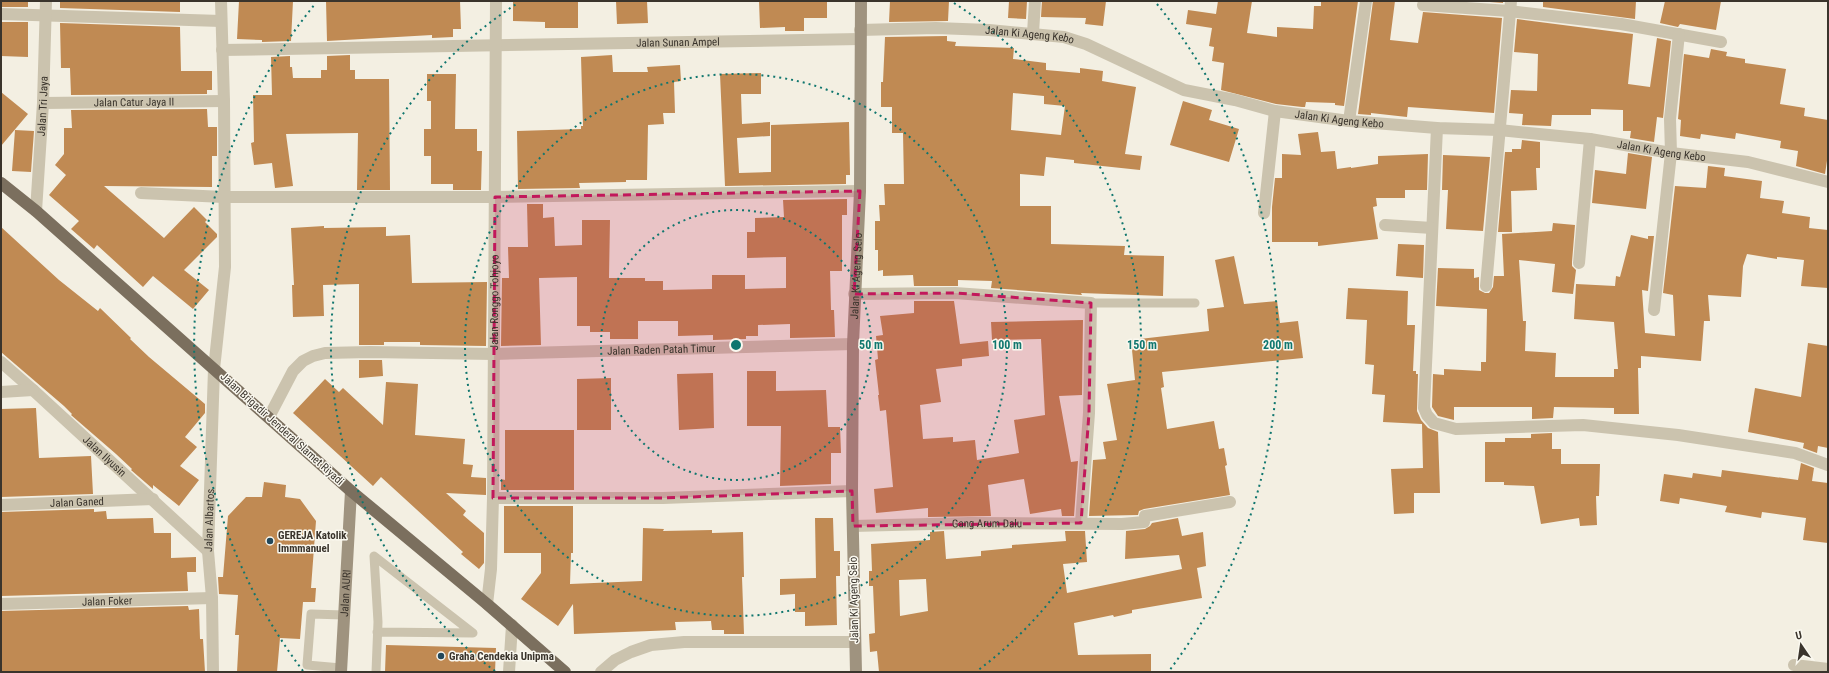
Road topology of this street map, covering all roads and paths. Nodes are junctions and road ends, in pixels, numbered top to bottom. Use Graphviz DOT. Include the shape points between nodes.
graph roads {
  1 [pos="46,1"];
  2 [pos="221,1"];
  3 [pos="496,1"];
  4 [pos="861,1"];
  5 [pos="1035,1"];
  6 [pos="1366,1"];
  7 [pos="1423,5"];
  8 [pos="1510,6"];
  9 [pos="1,14"];
  10 [pos="45,16"];
  11 [pos="221,20"];
  12 [pos="1033,33"];
  13 [pos="1679,34"];
  14 [pos="860,35"];
  15 [pos="1721,42"];
  16 [pos="496,44"];
  17 [pos="222,50"];
  18 [pos="224,101"];
  19 [pos="43,103"];
  20 [pos="1275,111"];
  21 [pos="1349,121"];
  22 [pos="1437,128"];
  23 [pos="1499,130"];
  24 [pos="1590,139"];
  25 [pos="1671,153"];
  26 [pos="1828,182"];
  27 [pos="1,183"];
  28 [pos="860,191"];
  29 [pos="141,194"];
  30 [pos="223,197"];
  31 [pos="495,197"];
  32 [pos="36,211"];
  33 [pos="1264,213"];
  34 [pos="1385,225"];
  35 [pos="1432,228"];
  36 [pos="1579,263"];
  37 [pos="1486,286"];
  38 [pos="854,294"];
  39 [pos="1091,303"];
  40 [pos="1195,303"];
  41 [pos="1654,310"];
  42 [pos="853,344"];
  43 [pos="494,354"];
  44 [pos="1,362"];
  45 [pos="214,369"];
  46 [pos="33,390"];
  47 [pos="1,392"];
  48 [pos="269,417"];
  49 [pos="1828,465"];
  50 [pos="351,491"];
  51 [pos="852,491"];
  52 [pos="493,498"];
  53 [pos="153,499"];
  54 [pos="1230,502"];
  55 [pos="1,505"];
  56 [pos="1081,523"];
  57 [pos="853,526"];
  58 [pos="208,551"];
  59 [pos="212,598"];
  60 [pos="1,604"];
  61 [pos="487,604"];
  62 [pos="344,615"];
  63 [pos="512,625"];
  64 [pos="377,632"];
  65 [pos="855,642"];
  66 [pos="1794,665"];
  67 [pos="1828,669"];
  68 [pos="341,670"];
  69 [pos="213,672"];
  70 [pos="376,672"];
  71 [pos="509,672"];
  72 [pos="565,672"];
  73 [pos="601,672"];
  74 [pos="856,672"];
  1 -- 10 [label="street, Jalan Tri Jaya"];
  2 -- 11 [label="street, Jalan Albartos"];
  3 -- 16 [label="street, Jalan Ronggo Tohjoyo"];
  4 -- 14 [label="street, Jalan Ki Ageng Selo"];
  5 -- 12 [label="street"];
  6 -- 21 [label="street"];
  7 -- 8 [label="street"];
  8 -- 13 [label="street"];
  8 -- 23 [label="street"];
  9 -- 10 [label="street"];
  10 -- 11 [label="street"];
  10 -- 19 [label="street, Jalan Tri Jaya"];
  11 -- 17 [label="street, Jalan Albartos"];
  12 -- 14 [label="street, Jalan Ki Ageng Kebo" via="936,28"];
  12 -- 20 [label="street, Jalan Ki Ageng Kebo" via="1064,37 1086,44 1184,90"];
  13 -- 15 [label="street"];
  13 -- 25 [label="street" via="1670,119"];
  14 -- 16 [label="street, Jalan Sunan Ampel"];
  14 -- 28 [label="street, Jalan Ki Ageng Selo"];
  16 -- 17 [label="street, Jalan Sunan Ampel"];
  16 -- 31 [label="street, Jalan Ronggo Tohjoyo"];
  17 -- 18 [label="street, Jalan Albartos"];
  18 -- 19 [label="street, Jalan Catur Jaya II"];
  18 -- 30 [label="street, Jalan Albartos"];
  19 -- 32 [label="street, Jalan Tri Jaya"];
  20 -- 21 [label="street, Jalan Ki Ageng Kebo"];
  20 -- 33 [label="street"];
  21 -- 22 [label="street, Jalan Ki Ageng Kebo"];
  22 -- 23 [label="street, Jalan Ki Ageng Kebo"];
  22 -- 35 [label="street"];
  23 -- 24 [label="street, Jalan Ki Ageng Kebo"];
  23 -- 37 [label="street"];
  24 -- 25 [label="street, Jalan Ki Ageng Kebo"];
  24 -- 36 [label="street"];
  25 -- 26 [label="street, Jalan Ki Ageng Kebo" via="1748,162"];
  25 -- 41 [label="street"];
  27 -- 32 [label="main road, Jalan Brigadir Jenderal Slamet Riyadi"];
  28 -- 31 [label="street"];
  28 -- 38 [label="street, Jalan Ki Ageng Selo"];
  29 -- 30 [label="street"];
  30 -- 31 [label="street"];
  30 -- 45 [label="street, Jalan Albartos" via="225,267"];
  31 -- 43 [label="street, Jalan Ronggo Tohjoyo"];
  32 -- 45 [label="main road, Jalan Brigadir Jenderal Slamet Riyadi"];
  34 -- 35 [label="street"];
  35 -- 49 [label="street" via="1424,408 1434,423 1456,429 1583,425 1670,434 1795,454"];
  38 -- 39 [label="street" via="955,293"];
  38 -- 42 [label="street, Jalan Ki Ageng Selo"];
  39 -- 40 [label="lane"];
  39 -- 56 [label="street" via="1089,413"];
  42 -- 43 [label="street, Jalan Raden Patah Timur"];
  42 -- 51 [label="street, Jalan Ki Ageng Selo"];
  43 -- 48 [label="street, Jalan Raden Patah Timur" via="370,352 325,353 313,356 302,361 293,370"];
  43 -- 52 [label="street, Jalan Ronggo Tohjoyo"];
  44 -- 46 [label="street, Jalan Ilyusin"];
  45 -- 48 [label="main road, Jalan Brigadir Jenderal Slamet Riyadi"];
  45 -- 58 [label="street, Jalan Albartos"];
  46 -- 47 [label="street"];
  46 -- 53 [label="street, Jalan Ilyusin"];
  48 -- 50 [label="main road, Jalan Brigadir Jenderal Slamet Riyadi"];
  50 -- 61 [label="main road, Jalan Brigadir Jenderal Slamet Riyadi"];
  50 -- 62 [label="street, Jalan AURI"];
  51 -- 52 [label="street" via="663,498"];
  51 -- 57 [label="street, Jalan Ki Ageng Selo"];
  52 -- 61 [label="street, Jalan Ronggo Tohjoyo" via="491,569"];
  53 -- 55 [label="street, Jalan Ganed"];
  53 -- 58 [label="street, Jalan Ilyusin"];
  54 -- 56 [label="street, Gang Arum Dalu" via="1145,516 1144,522"];
  56 -- 57 [label="street, Gang Arum Dalu"];
  57 -- 65 [label="street, Jalan Ki Ageng Selo"];
  58 -- 59 [label="street, Jalan Albartos"];
  59 -- 60 [label="street, Jalan Foker"];
  59 -- 69 [label="street, Jalan Albartos"];
  61 -- 63 [label="main road, Jalan Brigadir Jenderal Slamet Riyadi"];
  62 -- 68 [label="street, Jalan AURI"];
  62 -- 68 [label="lane" via="311,614 307,665"];
  63 -- 71 [label="street"];
  63 -- 72 [label="main road, Jalan Brigadir Jenderal Slamet Riyadi"];
  64 -- 64 [label="lane" via="374,556 473,633 401,632"];
  64 -- 70 [label="lane"];
  65 -- 73 [label="street" via="684,642 651,645 615,660"];
  65 -- 74 [label="street, Jalan Ki Ageng Selo"];
  66 -- 67 [label="street"];
}
